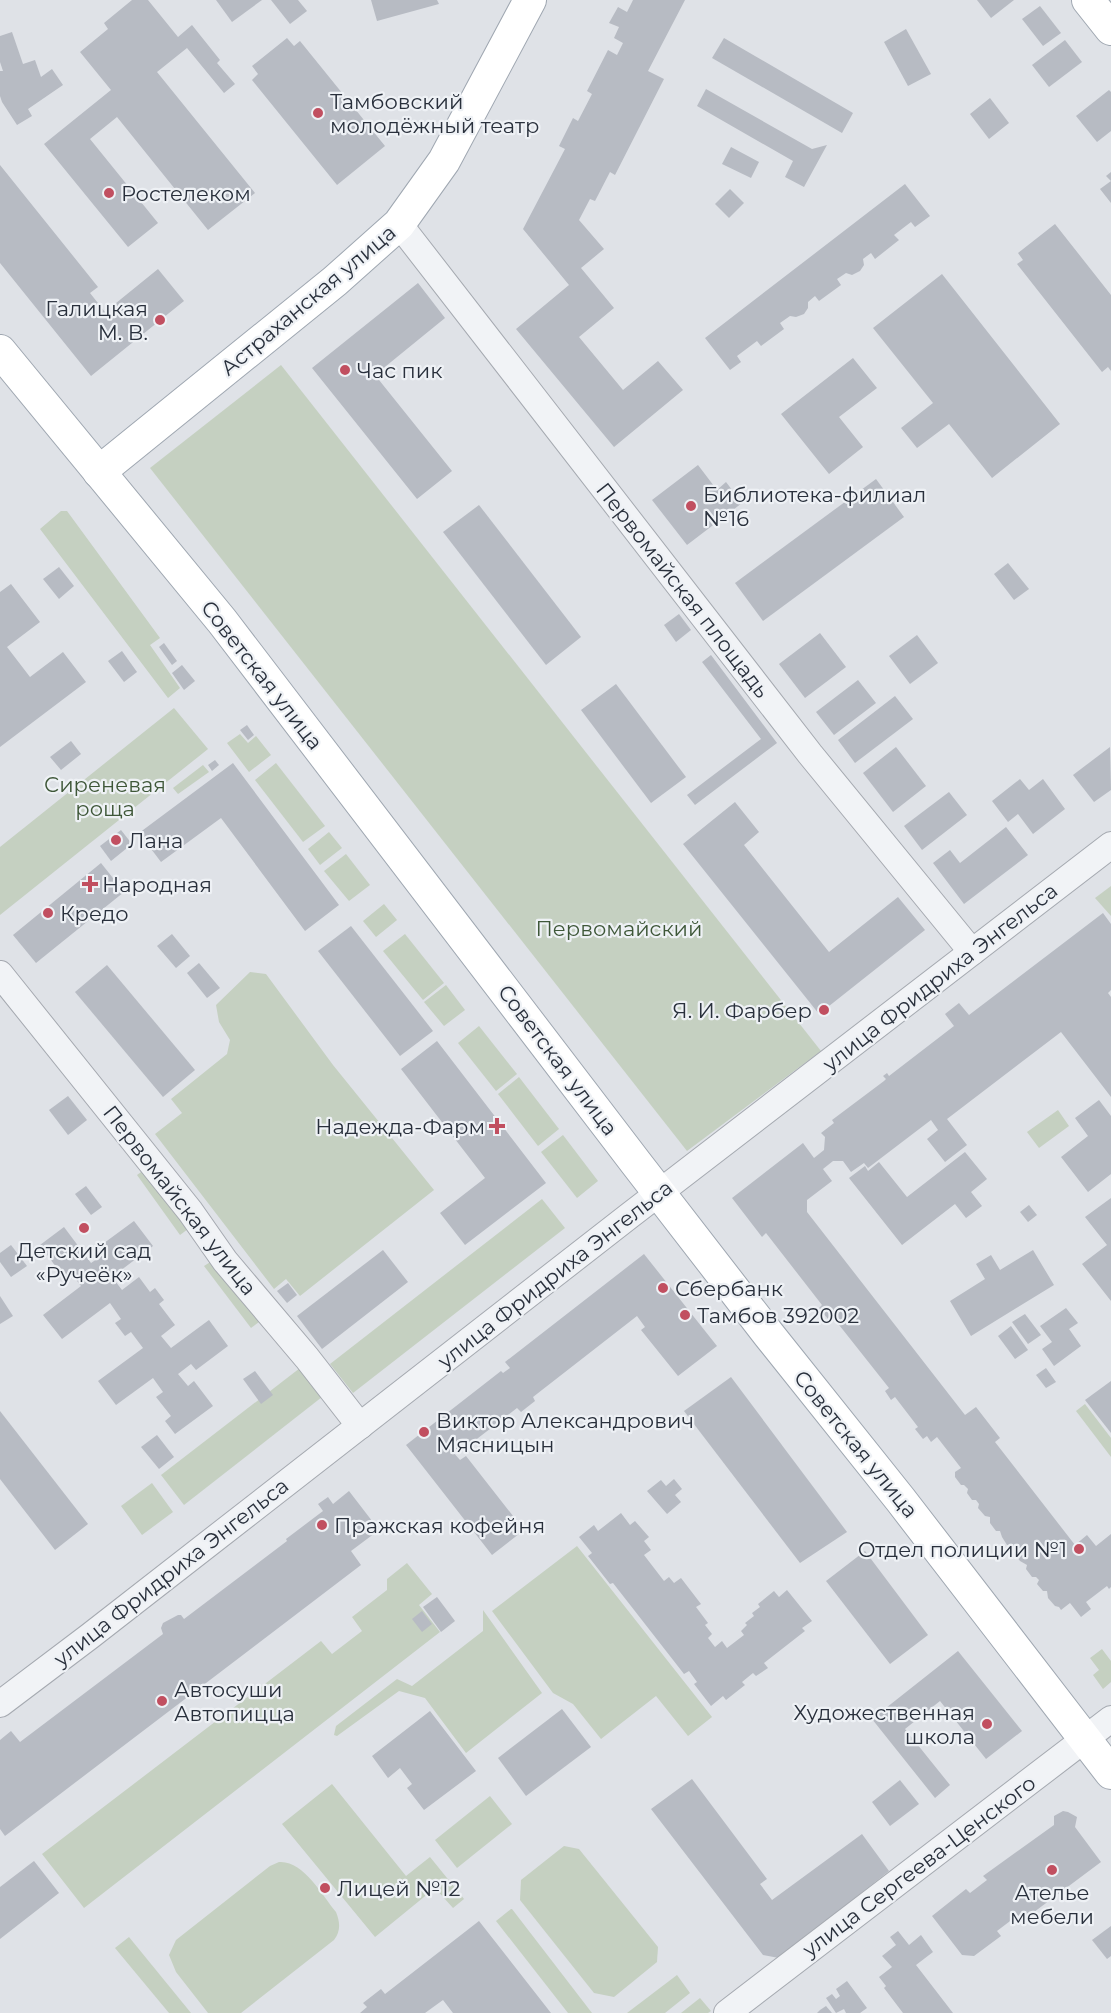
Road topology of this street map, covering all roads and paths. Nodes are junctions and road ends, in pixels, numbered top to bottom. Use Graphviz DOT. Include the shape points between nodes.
graph roads {
  1 [pos="530,0"];
  2 [pos="1088,0"];
  3 [pos="1111,29"];
  4 [pos="399,224"];
  5 [pos="0,351"];
  6 [pos="99,472"];
  7 [pos="1111,845"];
  8 [pos="972,952"];
  9 [pos="0,974"];
  10 [pos="660,1193"];
  11 [pos="360,1426"];
  12 [pos="0,1704"];
  13 [pos="1111,1719"];
  14 [pos="1086,1740"];
  15 [pos="1111,1773"];
  16 [pos="727,2013"];
  1 -- 4 [label="main road, Астраханская улица" via="449,153"];
  2 -- 3 [label="main road"];
  4 -- 6 [label="main road, Астраханская улица" via="335,281"];
  4 -- 8 [label="street, Первомайская площадь" via="810,754"];
  5 -- 6 [label="main road, Советская улица"];
  6 -- 10 [label="main road, Советская улица" via="222,621"];
  7 -- 8 [label="street, улица Фридриха Энгельса"];
  8 -- 10 [label="street, улица Фридриха Энгельса"];
  9 -- 11 [label="street, Первомайская улица"];
  10 -- 11 [label="street, улица Фридриха Энгельса"];
  10 -- 14 [label="main road, Советская улица"];
  11 -- 12 [label="street, улица Фридриха Энгельса"];
  13 -- 14 [label="street, улица Сергеева-Ценского"];
  14 -- 15 [label="main road, Советская улица"];
  14 -- 16 [label="street, улица Сергеева-Ценского"];
}
